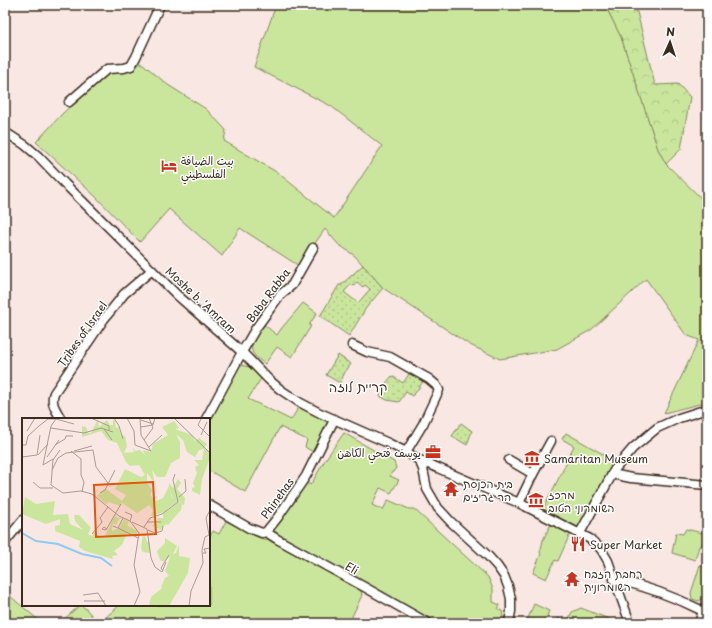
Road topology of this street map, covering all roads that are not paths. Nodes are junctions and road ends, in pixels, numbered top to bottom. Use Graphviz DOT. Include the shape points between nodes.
graph roads {
  1 [pos="160,5"];
  2 [pos="69,102"];
  3 [pos="5,132"];
  4 [pos="313,248"];
  5 [pos="152,270"];
  6 [pos="352,344"];
  7 [pos="242,352"];
  8 [pos="707,409"];
  9 [pos="60,418"];
  10 [pos="207,418"];
  11 [pos="334,420"];
  12 [pos="550,441"];
  13 [pos="406,452"];
  14 [pos="416,458"];
  15 [pos="509,460"];
  16 [pos="533,474"];
  17 [pos="612,474"];
  18 [pos="707,485"];
  19 [pos="519,503"];
  20 [pos="210,506"];
  21 [pos="22,521"];
  22 [pos="266,532"];
  23 [pos="580,533"];
  24 [pos="5,542"];
  25 [pos="614,579"];
  26 [pos="705,608"];
  27 [pos="428,623"];
  28 [pos="509,623"];
  29 [pos="630,623"];
  30 [pos="699,623"];
  1 -- 2 [label="street" via="131,66 107,69"];
  3 -- 5 [label="street, Moshe b. 'Amram" via="38,156"];
  4 -- 7 [label="street, Baba Rabba" via="292,285 272,305"];
  5 -- 7 [label="street, Moshe b. 'Amram"];
  5 -- 9 [label="street, Tribes of Israel" via="124,294 104,319 54,393 52,404"];
  6 -- 13 [label="street" via="367,352 390,357 429,379 439,390"];
  7 -- 10 [label="street, Baba Rabba"];
  7 -- 11 [label="street, Moshe b. 'Amram" via="285,393"];
  8 -- 17 [label="street" via="657,428 634,448"];
  11 -- 13 [label="street, Moshe b. 'Amram"];
  11 -- 22 [label="street, Phinehas" via="306,476"];
  12 -- 16 [label="street"];
  13 -- 14 [label="street, Moshe b. 'Amram"];
  14 -- 19 [label="street, Moshe b. 'Amram"];
  14 -- 28 [label="street" via="421,463 427,489 438,508 504,576 511,599"];
  15 -- 16 [label="street"];
  16 -- 19 [label="street"];
  17 -- 18 [label="street"];
  17 -- 23 [label="street"];
  19 -- 23 [label="street, Moshe b. 'Amram"];
  20 -- 22 [label="street, Phinehas" via="249,528"];
  21 -- 24 [label="street"];
  22 -- 27 [label="street, Eli"];
  23 -- 25 [label="street, Moshe b. 'Amram" via="601,549"];
  25 -- 26 [label="street"];
  25 -- 29 [label="street, Moshe b. 'Amram"];
  26 -- 30 [label="street"];
}
